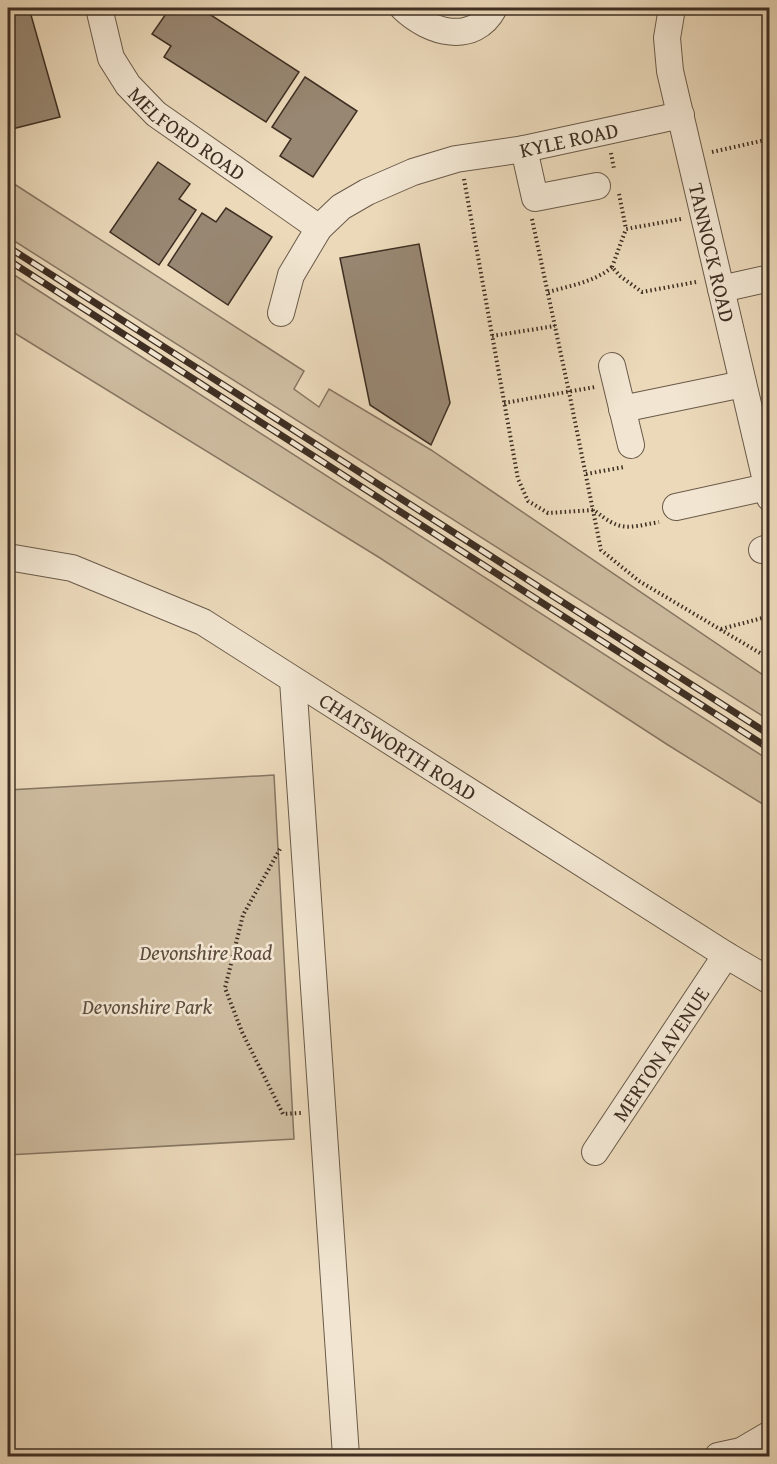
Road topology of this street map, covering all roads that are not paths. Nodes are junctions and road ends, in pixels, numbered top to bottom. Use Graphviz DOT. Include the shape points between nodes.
graph roads {
  1 [pos="99,8"];
  2 [pos="403,8"];
  3 [pos="494,8"];
  4 [pos="672,8"];
  5 [pos="681,115"];
  6 [pos="524,149"];
  7 [pos="610,182"];
  8 [pos="319,228"];
  9 [pos="770,278"];
  10 [pos="719,283"];
  11 [pos="281,313"];
  12 [pos="612,366"];
  13 [pos="743,384"];
  14 [pos="622,409"];
  15 [pos="630,445"];
  16 [pos="768,492"];
  17 [pos="676,507"];
  18 [pos="8,557"];
  19 [pos="293,680"];
  20 [pos="726,956"];
  21 [pos="770,981"];
  22 [pos="595,1152"];
  23 [pos="770,1434"];
  24 [pos="346,1456"];
  25 [pos="718,1456"];
  1 -- 8 [label="street, MELFORD ROAD" via="111,58 128,85 156,114"];
  2 -- 3 [label="street" via="433,28 455,32 481,25"];
  4 -- 5 [label="street, TANNOCK ROAD" via="667,38"];
  5 -- 6 [label="street, KYLE ROAD"];
  5 -- 10 [label="street, TANNOCK ROAD"];
  6 -- 7 [label="street" via="535,198"];
  6 -- 8 [label="street, KYLE ROAD" via="458,158 413,172 341,207"];
  8 -- 11 [label="street" via="291,275"];
  9 -- 10 [label="street"];
  10 -- 13 [label="street, TANNOCK ROAD"];
  12 -- 14 [label="street"];
  13 -- 14 [label="street"];
  13 -- 16 [label="street, TANNOCK ROAD"];
  14 -- 15 [label="street"];
  16 -- 17 [label="street"];
  18 -- 19 [label="street, CHATSWORTH ROAD" via="72,568 203,622"];
  19 -- 20 [label="street, CHATSWORTH ROAD"];
  19 -- 24 [label="street"];
  20 -- 21 [label="street, CHATSWORTH ROAD"];
  20 -- 22 [label="street, MERTON AVENUE"];
  23 -- 25 [label="street" via="741,1450"];
}
